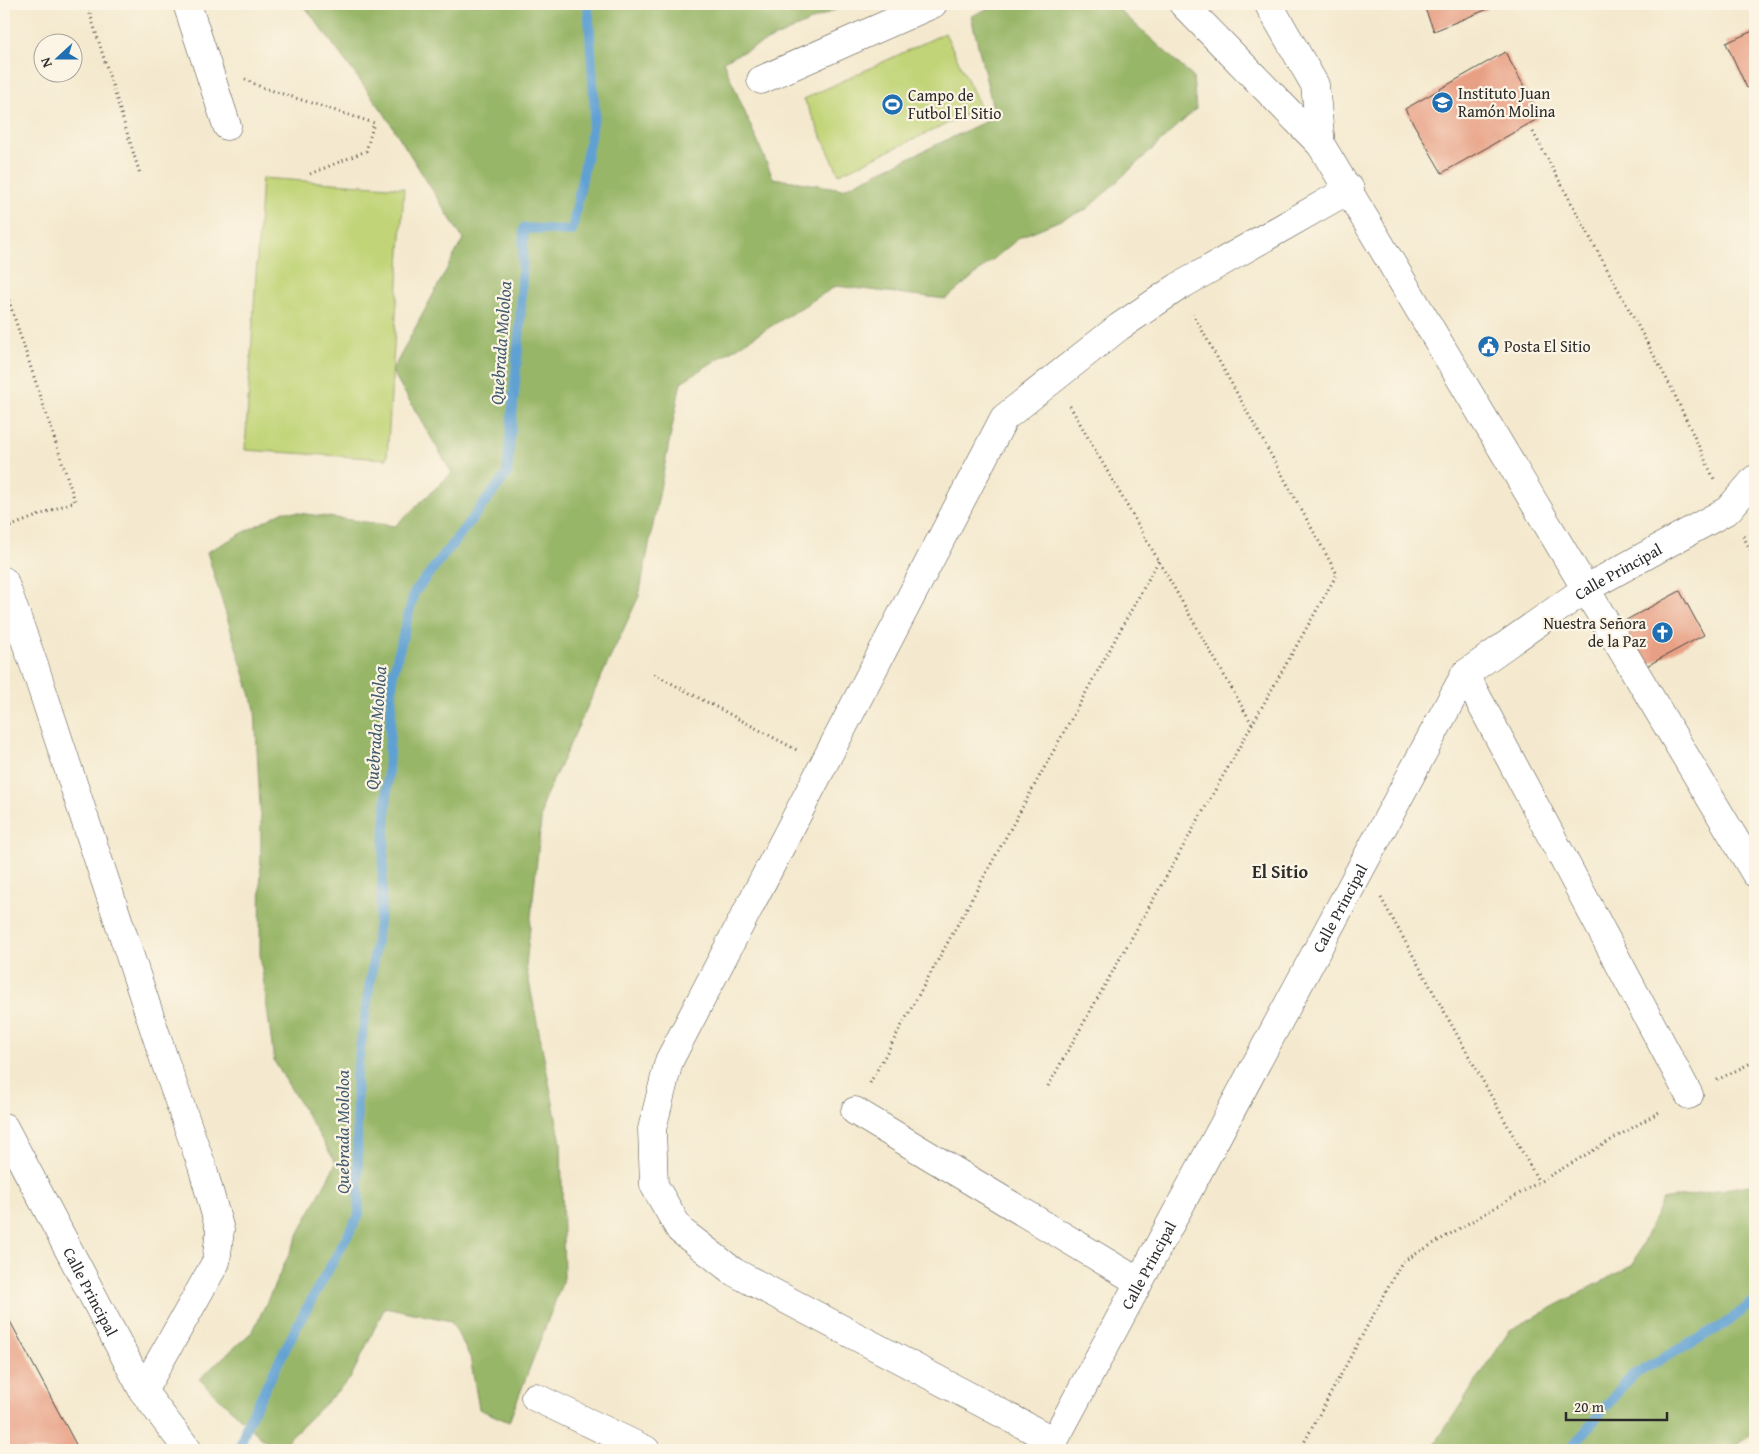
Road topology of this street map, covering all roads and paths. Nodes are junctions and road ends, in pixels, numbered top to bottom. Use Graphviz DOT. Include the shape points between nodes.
graph roads {
  1 [pos="87,4"];
  2 [pos="187,4"];
  3 [pos="933,4"];
  4 [pos="1182,4"];
  5 [pos="1269,5"];
  6 [pos="244,78"];
  7 [pos="761,80"];
  8 [pos="227,126"];
  9 [pos="1533,132"];
  10 [pos="1321,144"];
  11 [pos="140,174"];
  12 [pos="310,174"];
  13 [pos="1350,189"];
  14 [pos="4,286"];
  15 [pos="1178,287"];
  16 [pos="1054,378"];
  17 [pos="1755,479"];
  18 [pos="1728,510"];
  19 [pos="4,528"];
  20 [pos="1755,558"];
  21 [pos="1158,560"];
  22 [pos="4,581"];
  23 [pos="1587,588"];
  24 [pos="654,674"];
  25 [pos="1465,674"];
  26 [pos="1252,724"];
  27 [pos="824,764"];
  28 [pos="1362,864"];
  29 [pos="1755,873"];
  30 [pos="1755,1061"];
  31 [pos="1048,1086"];
  32 [pos="1689,1094"];
  33 [pos="855,1111"];
  34 [pos="4,1127"];
  35 [pos="1539,1182"];
  36 [pos="1139,1282"];
  37 [pos="144,1391"];
  38 [pos="535,1397"];
  39 [pos="1050,1445"];
  40 [pos="184,1446"];
  41 [pos="646,1450"];
  42 [pos="1300,1450"];
  1 -- 11 [label="path"];
  2 -- 8 [label="street"];
  3 -- 7 [label="street"];
  4 -- 10 [label="street"];
  5 -- 10 [label="street" via="1316,85"];
  6 -- 12 [label="path" via="261,88 374,123 366,151"];
  9 -- 18 [label="path" via="1671,387"];
  10 -- 13 [label="street"];
  13 -- 15 [label="street"];
  13 -- 23 [label="street"];
  14 -- 19 [label="path" via="75,501"];
  15 -- 16 [label="street"];
  15 -- 26 [label="path" via="1337,574"];
  16 -- 21 [label="path"];
  16 -- 27 [label="street" via="1004,418"];
  17 -- 18 [label="street, Calle Principal"];
  18 -- 20 [label="path"];
  18 -- 23 [label="street, Calle Principal"];
  21 -- 26 [label="path"];
  21 -- 33 [label="path"];
  22 -- 37 [label="street" via="202,1166 220,1230 216,1262"];
  23 -- 25 [label="street, Calle Principal"];
  23 -- 29 [label="street"];
  24 -- 27 [label="path"];
  25 -- 28 [label="street, Calle Principal"];
  25 -- 32 [label="street"];
  26 -- 31 [label="path"];
  27 -- 39 [label="street" via="669,1062 652,1129 654,1185 680,1230 734,1272"];
  28 -- 35 [label="path"];
  28 -- 36 [label="street, Calle Principal"];
  30 -- 32 [label="path"];
  32 -- 35 [label="path"];
  33 -- 36 [label="street"];
  34 -- 37 [label="street, Calle Principal"];
  35 -- 42 [label="path" via="1402,1262"];
  36 -- 39 [label="street, Calle Principal"];
  37 -- 40 [label="street, Calle Principal"];
  38 -- 41 [label="street"];
}
